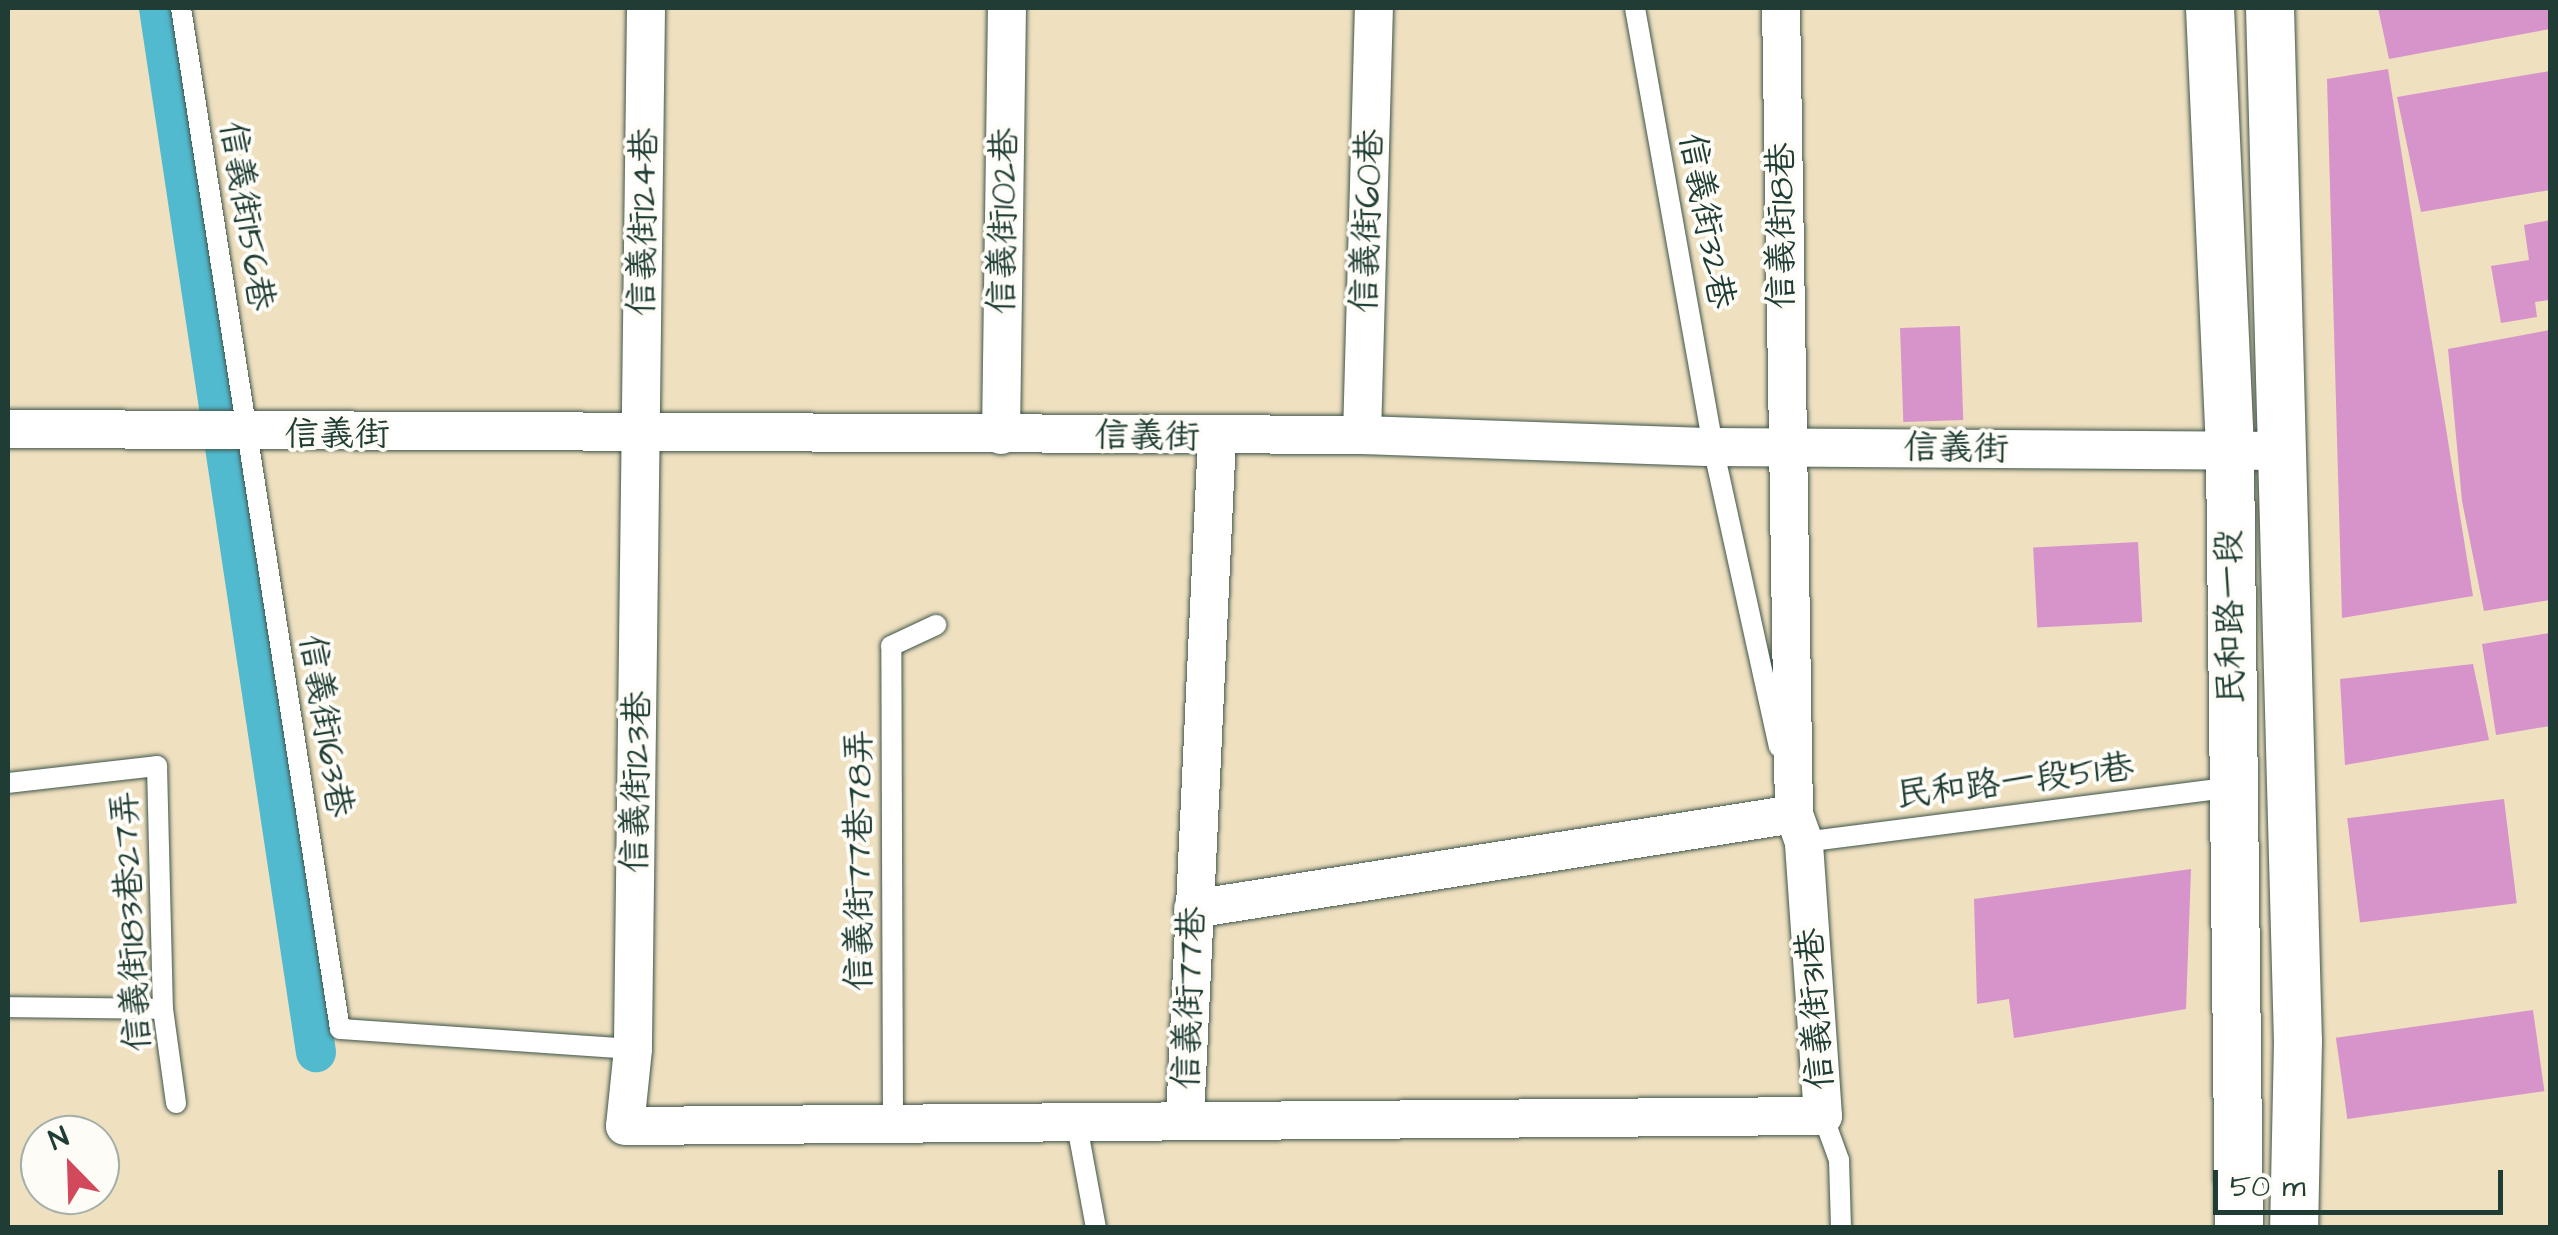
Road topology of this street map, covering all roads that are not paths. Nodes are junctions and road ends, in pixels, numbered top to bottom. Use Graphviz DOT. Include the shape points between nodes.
graph roads {
  1 [pos="181,8"];
  2 [pos="646,8"];
  3 [pos="1007,8"];
  4 [pos="1374,8"];
  5 [pos="1636,8"];
  6 [pos="1781,8"];
  7 [pos="2210,8"];
  8 [pos="2270,8"];
  9 [pos="8,430"];
  10 [pos="246,434"];
  11 [pos="1001,435"];
  12 [pos="1362,435"];
  13 [pos="642,437"];
  14 [pos="1217,438"];
  15 [pos="1784,444"];
  16 [pos="1714,446"];
  17 [pos="2285,452"];
  18 [pos="2230,456"];
  19 [pos="936,626"];
  20 [pos="8,782"];
  21 [pos="2234,788"];
  22 [pos="1799,828"];
  23 [pos="1193,909"];
  24 [pos="8,1007"];
  25 [pos="163,1009"];
  26 [pos="633,1049"];
  27 [pos="176,1104"];
  28 [pos="1823,1116"];
  29 [pos="1076,1120"];
  30 [pos="1185,1120"];
  31 [pos="893,1122"];
  32 [pos="626,1126"];
  33 [pos="1096,1228"];
  34 [pos="1841,1228"];
  35 [pos="2239,1228"];
  36 [pos="2294,1228"];
  1 -- 10 [label="lane, 信義街156巷"];
  2 -- 13 [label="street, 信義街124巷"];
  3 -- 11 [label="street, 信義街102巷"];
  4 -- 12 [label="street, 信義街60巷"];
  5 -- 16 [label="lane, 信義街32巷"];
  6 -- 15 [label="street, 信義街18巷"];
  7 -- 18 [label="street, 民和路一段"];
  8 -- 17 [label="street, 民和路一段"];
  9 -- 10 [label="street, 信義街"];
  10 -- 13 [label="street, 信義街"];
  10 -- 26 [label="lane, 信義街163巷" via="340,1029"];
  11 -- 13 [label="street, 信義街"];
  11 -- 14 [label="street, 信義街"];
  12 -- 14 [label="street, 信義街"];
  12 -- 16 [label="street, 信義街"];
  13 -- 26 [label="street, 信義街123巷"];
  14 -- 23 [label="street, 信義街77巷"];
  15 -- 16 [label="street, 信義街"];
  15 -- 18 [label="street, 信義街"];
  15 -- 22 [label="street, 信義街31巷"];
  16 -- 22 [label="lane, 信義街32巷"];
  17 -- 18 [label="street, 信義街"];
  17 -- 36 [label="street, 民和路一段" via="2298,1041"];
  18 -- 21 [label="street, 民和路一段"];
  19 -- 31 [label="lane, 信義街77巷78弄" via="891,646"];
  20 -- 25 [label="lane, 信義街183巷27弄" via="157,766"];
  21 -- 22 [label="lane, 民和路一段51巷"];
  21 -- 35 [label="street, 民和路一段"];
  22 -- 23 [label="street"];
  22 -- 28 [label="street, 信義街31巷"];
  23 -- 30 [label="street, 信義街77巷"];
  24 -- 25 [label="lane"];
  25 -- 27 [label="lane, 信義街183巷27弄"];
  26 -- 32 [label="street, 信義街123巷"];
  28 -- 30 [label="street, 信義街31巷"];
  28 -- 34 [label="lane" via="1839,1160"];
  29 -- 30 [label="street, 信義街77巷"];
  29 -- 31 [label="street, 信義街77巷"];
  29 -- 33 [label="lane"];
  31 -- 32 [label="street, 信義街77巷"];
}
